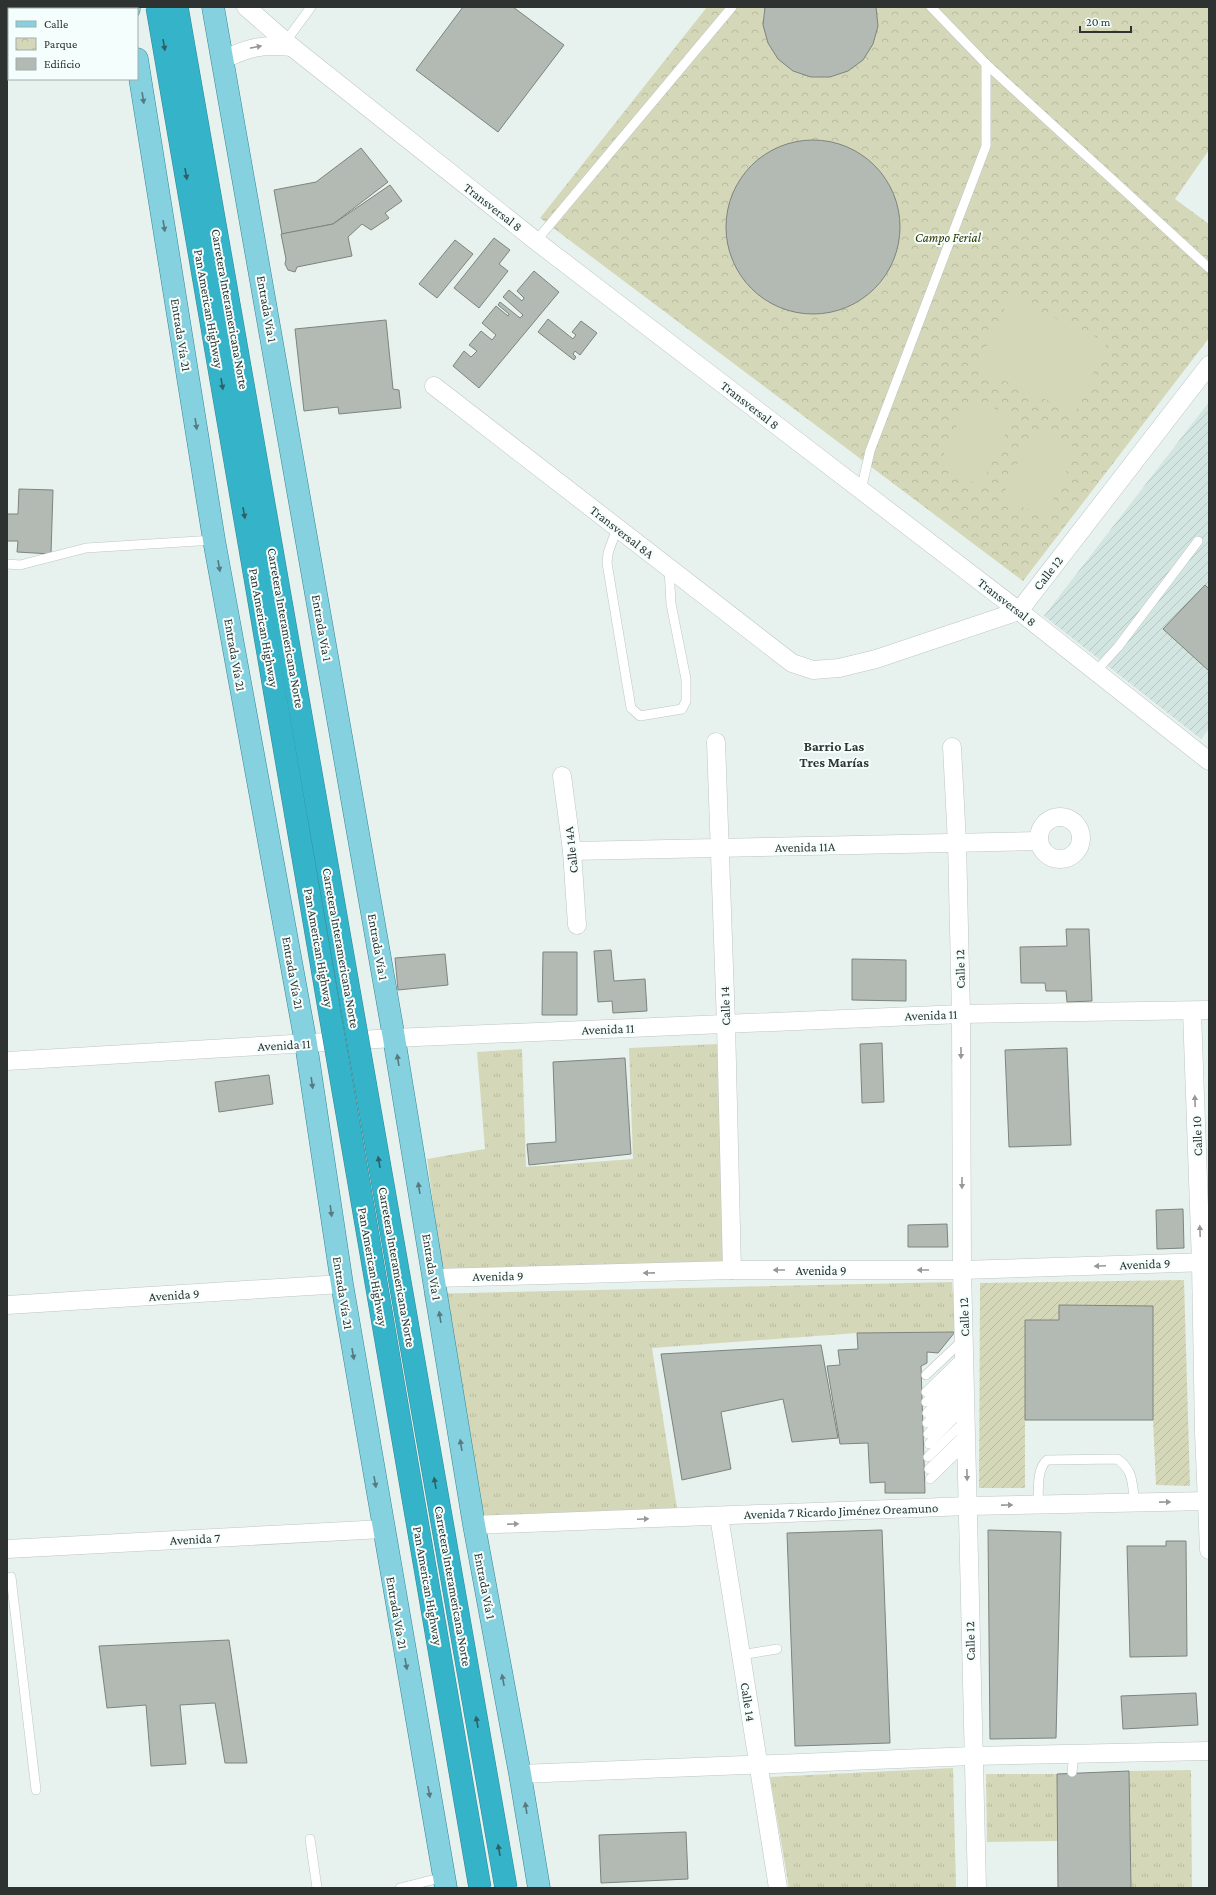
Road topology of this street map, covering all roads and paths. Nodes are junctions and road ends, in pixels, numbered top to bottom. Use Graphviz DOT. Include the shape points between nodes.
graph roads {
  1 [pos="157,7"];
  2 [pos="177,7"];
  3 [pos="213,7"];
  4 [pos="246,7"];
  5 [pos="311,7"];
  6 [pos="732,7"];
  7 [pos="931,7"];
  8 [pos="289,44"];
  9 [pos="223,60"];
  10 [pos="986,64"];
  11 [pos="138,65"];
  12 [pos="536,241"];
  13 [pos="1209,268"];
  14 [pos="1209,365"];
  15 [pos="434,386"];
  16 [pos="861,490"];
  17 [pos="617,528"];
  18 [pos="214,540"];
  19 [pos="1198,541"];
  20 [pos="7,564"];
  21 [pos="669,568"];
  22 [pos="1019,611"];
  23 [pos="1096,671"];
  24 [pos="716,742"];
  25 [pos="952,746"];
  26 [pos="1209,761"];
  27 [pos="562,776"];
  28 [pos="1038,840"];
  29 [pos="957,843"];
  30 [pos="718,849"];
  31 [pos="572,851"];
  32 [pos="578,925"];
  33 [pos="1201,1010"];
  34 [pos="961,1014"];
  35 [pos="726,1024"];
  36 [pos="394,1038"];
  37 [pos="306,1044"];
  38 [pos="7,1061"];
  39 [pos="1205,1262"];
  40 [pos="732,1270"];
  41 [pos="962,1270"];
  42 [pos="434,1278"];
  43 [pos="342,1284"];
  44 [pos="7,1305"];
  45 [pos="965,1388"];
  46 [pos="926,1402"];
  47 [pos="927,1412"];
  48 [pos="927,1423"];
  49 [pos="928,1434"];
  50 [pos="929,1444"];
  51 [pos="928,1457"];
  52 [pos="929,1469"];
  53 [pos="930,1479"];
  54 [pos="1208,1502"];
  55 [pos="1135,1503"];
  56 [pos="1038,1504"];
  57 [pos="968,1506"];
  58 [pos="719,1516"];
  59 [pos="474,1525"];
  60 [pos="383,1530"];
  61 [pos="7,1549"];
  62 [pos="1209,1550"];
  63 [pos="11,1577"];
  64 [pos="777,1649"];
  65 [pos="741,1655"];
  66 [pos="1209,1752"];
  67 [pos="1074,1754"];
  68 [pos="973,1756"];
  69 [pos="758,1765"];
  70 [pos="1072,1772"];
  71 [pos="520,1774"];
  72 [pos="36,1790"];
  73 [pos="310,1839"];
  74 [pos="445,1882"];
  75 [pos="317,1888"];
  76 [pos="400,1888"];
  77 [pos="480,1888"];
  78 [pos="506,1888"];
  79 [pos="539,1888"];
  80 [pos="778,1888"];
  81 [pos="977,1888"];
  1 -- 77 [label="highway, Pan American Highway, one-way, bridge"];
  78 -- 2 [label="highway, Carretera Interamericana Norte, one-way, bridge"];
  3 -- 9 [label="main road, Entrada Vía 1"];
  4 -- 8 [label="street, Transversal 8"];
  5 -- 8 [label="lane"];
  6 -- 12 [label="lane"];
  7 -- 10 [label="lane"];
  9 -- 8 [label="street, one-way" via="256,46"];
  8 -- 12 [label="street, Transversal 8"];
  9 -- 36 [label="main road, Entrada Vía 1"];
  10 -- 13 [label="lane"];
  10 -- 16 [label="lane" via="986,146 870,451"];
  11 -- 18 [label="main road, Entrada Vía 21, one-way"];
  12 -- 16 [label="street, Transversal 8"];
  14 -- 22 [label="street, Calle 12"];
  15 -- 17 [label="street, Transversal 8A"];
  16 -- 22 [label="street, Transversal 8"];
  17 -- 21 [label="street, Transversal 8A"];
  17 -- 21 [label="lane" via="607,563 631,708 640,716 682,709 686,701 686,679 671,604"];
  18 -- 20 [label="lane" via="86,548 20,565"];
  18 -- 37 [label="main road, Entrada Vía 21, one-way"];
  19 -- 23 [label="lane" via="1118,647"];
  21 -- 22 [label="street, Transversal 8A" via="792,663 813,670 839,668 876,659"];
  22 -- 23 [label="street, Transversal 8"];
  23 -- 26 [label="street, Transversal 8"];
  24 -- 30 [label="street, Calle 14"];
  25 -- 29 [label="street, Calle 12"];
  27 -- 31 [label="street, Calle 14A"];
  28 -- 29 [label="street, Avenida 11A"];
  29 -- 30 [label="street, Avenida 11A"];
  29 -- 34 [label="street, Calle 12"];
  30 -- 31 [label="street, Avenida 11A"];
  30 -- 35 [label="street, Calle 14"];
  31 -- 32 [label="street, Calle 14A"];
  33 -- 34 [label="street, Avenida 11"];
  39 -- 33 [label="street, Calle 10, one-way"];
  34 -- 35 [label="street, Avenida 11"];
  34 -- 41 [label="street, Calle 12, one-way"];
  35 -- 36 [label="street, Avenida 11"];
  35 -- 40 [label="street, Calle 14"];
  36 -- 37 [label="street, Avenida 11"];
  42 -- 36 [label="main road, Entrada Vía 1, one-way"];
  37 -- 38 [label="street, Avenida 11"];
  37 -- 43 [label="main road, Entrada Vía 21, one-way"];
  39 -- 41 [label="street, Avenida 9, one-way"];
  39 -- 54 [label="street, Calle 10"];
  41 -- 40 [label="street, Avenida 9, one-way"];
  40 -- 42 [label="street, Avenida 9, one-way"];
  41 -- 45 [label="street, Calle 12"];
  59 -- 42 [label="main road, Entrada Vía 1, one-way"];
  43 -- 44 [label="street, Avenida 9"];
  43 -- 60 [label="main road, Entrada Vía 21, one-way"];
  45 -- 45 [label="lane" via="926,1384"];
  45 -- 46 [label="lane"];
  45 -- 47 [label="lane"];
  45 -- 48 [label="lane"];
  45 -- 49 [label="lane"];
  45 -- 50 [label="lane"];
  45 -- 51 [label="lane"];
  45 -- 52 [label="lane"];
  45 -- 53 [label="lane"];
  45 -- 57 [label="street, Calle 12, one-way"];
  55 -- 54 [label="street, Avenida 7 Ricardo Jiménez Oreamuno, one-way"];
  54 -- 62 [label="street, Calle 10"];
  55 -- 56 [label="street, Avenida 7 Ricardo Jiménez Oreamuno"];
  55 -- 56 [label="lane" via="1130,1472 1125,1464 1117,1459 1047,1460 1040,1470"];
  57 -- 56 [label="street, Avenida 7 Ricardo Jiménez Oreamuno, one-way"];
  57 -- 58 [label="street, Avenida 7 Ricardo Jiménez Oreamuno"];
  57 -- 68 [label="street, Calle 12"];
  59 -- 58 [label="street, Avenida 7 Ricardo Jiménez Oreamuno, one-way"];
  58 -- 65 [label="street, Calle 14"];
  71 -- 59 [label="main road, Entrada Vía 1, one-way"];
  60 -- 61 [label="street, Avenida 7"];
  60 -- 74 [label="main road, Entrada Vía 21, one-way"];
  63 -- 72 [label="lane"];
  64 -- 65 [label="lane"];
  65 -- 69 [label="street, Calle 14"];
  66 -- 67 [label="street"];
  67 -- 68 [label="street"];
  67 -- 70 [label="lane"];
  68 -- 69 [label="street"];
  68 -- 81 [label="street, Calle 12"];
  69 -- 71 [label="street"];
  69 -- 80 [label="street, Calle 14"];
  79 -- 71 [label="main road, Entrada Vía 1, one-way"];
  73 -- 75 [label="lane"];
  74 -- 76 [label="lane"];
}
